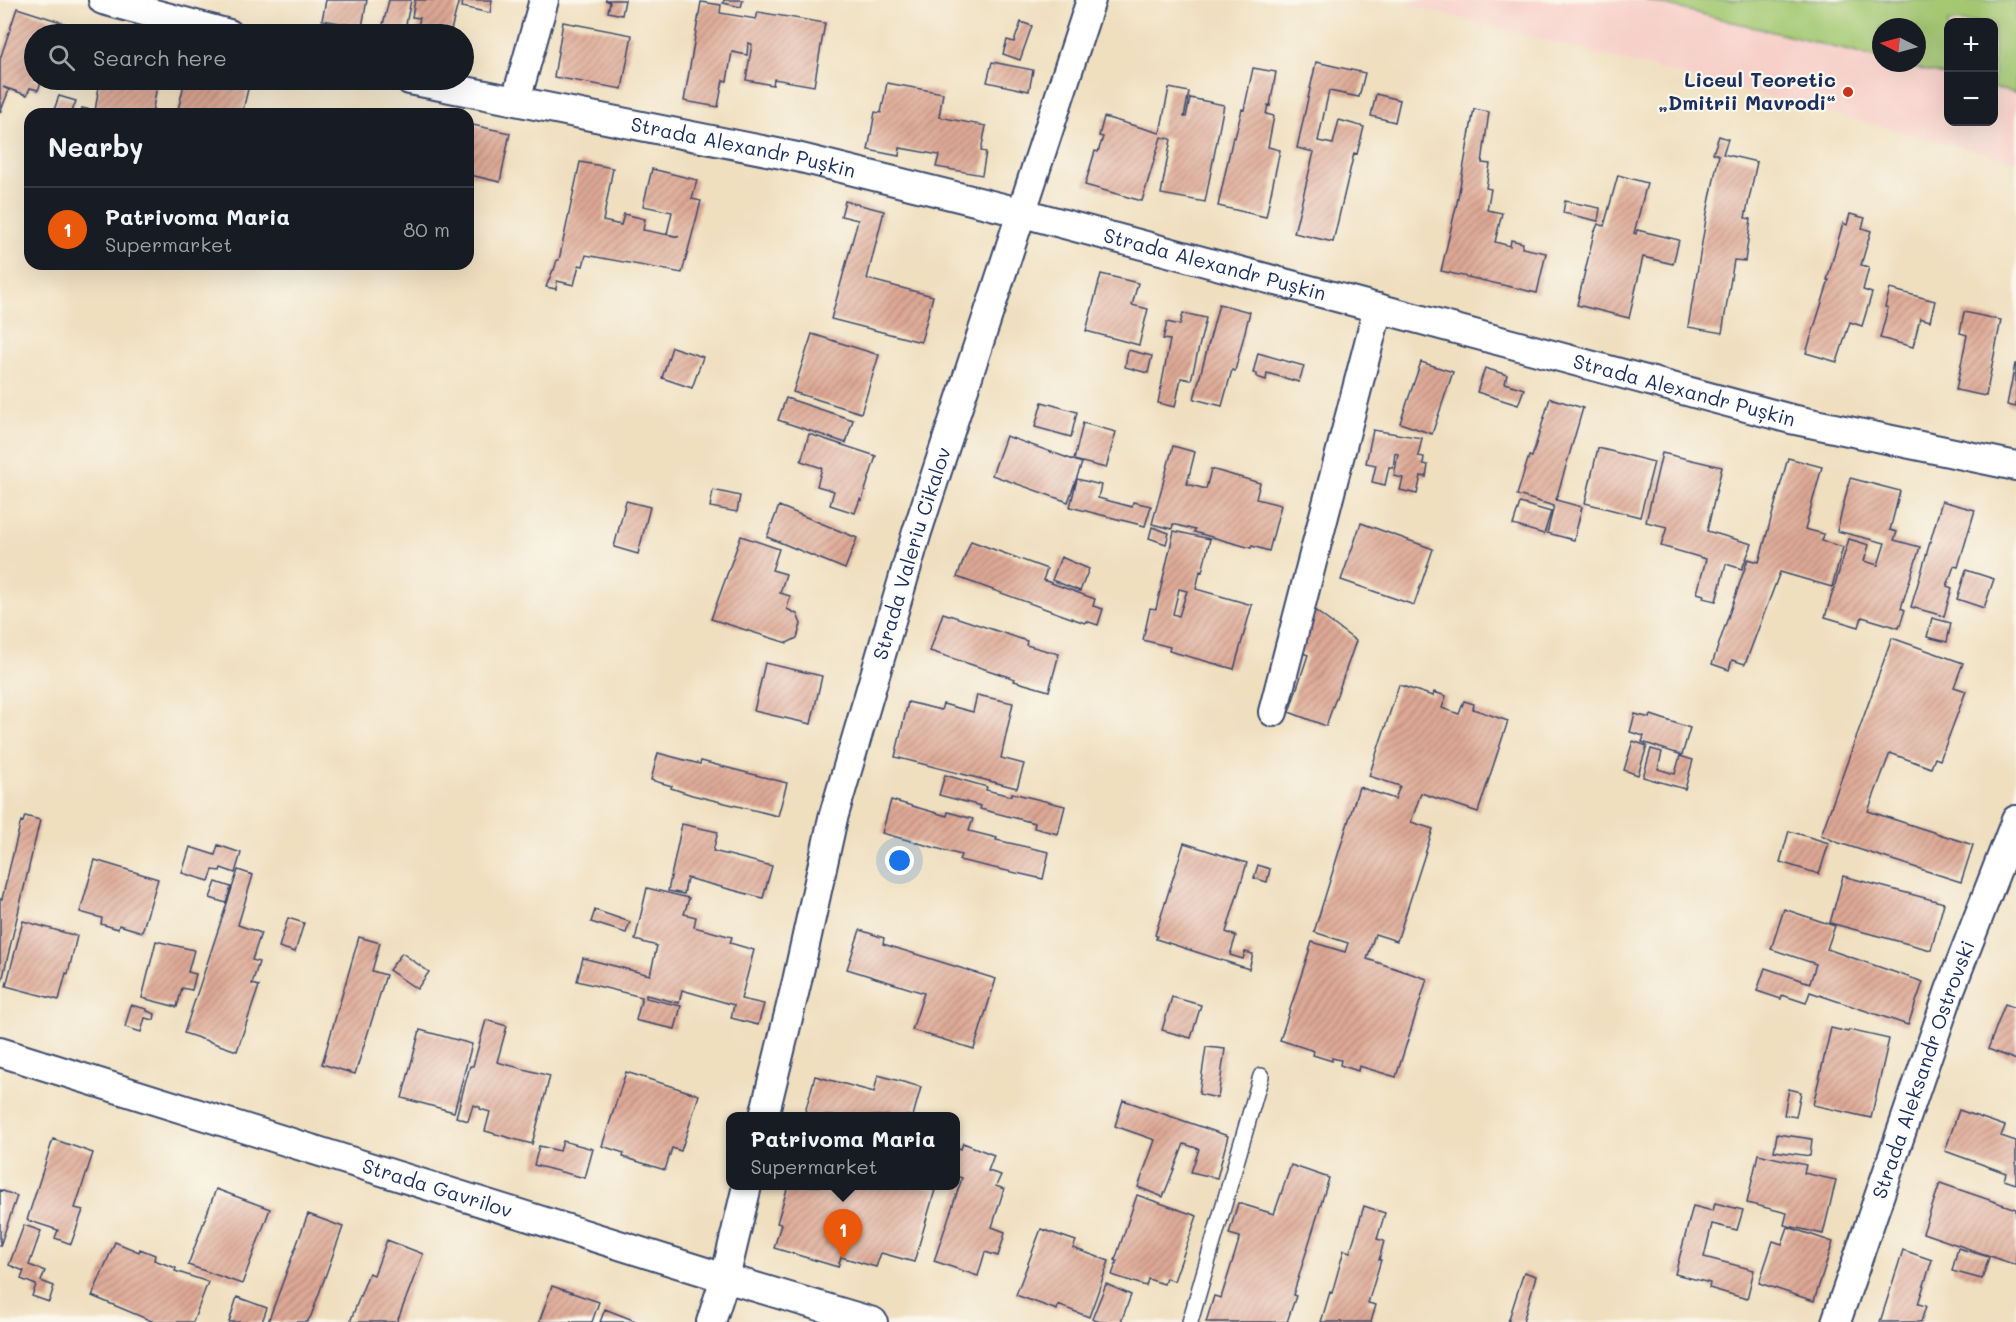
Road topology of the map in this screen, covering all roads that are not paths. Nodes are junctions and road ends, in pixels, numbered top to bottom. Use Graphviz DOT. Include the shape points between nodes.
graph roads {
  1 [pos="103,0"];
  2 [pos="544,0"];
  3 [pos="1091,0"];
  4 [pos="192,24"];
  5 [pos="463,90"];
  6 [pos="516,100"];
  7 [pos="1023,213"];
  8 [pos="1378,308"];
  9 [pos="2016,466"];
  10 [pos="1273,712"];
  11 [pos="2016,820"];
  12 [pos="0,1052"];
  13 [pos="1261,1076"];
  14 [pos="765,1112"];
  15 [pos="746,1190"];
  16 [pos="725,1278"];
  17 [pos="711,1322"];
  18 [pos="873,1322"];
  19 [pos="1190,1322"];
  20 [pos="1836,1322"];
  1 -- 4 [label="street"];
  2 -- 6 [label="street"];
  3 -- 7 [label="street, Strada Valeriu Cikalov"];
  5 -- 6 [label="street, Strada Alexandr Pușkin"];
  6 -- 7 [label="street, Strada Alexandr Pușkin" via="797,157"];
  7 -- 8 [label="street, Strada Alexandr Pușkin"];
  7 -- 14 [label="street, Strada Valeriu Cikalov" via="917,532 833,818"];
  8 -- 9 [label="street, Strada Alexandr Pușkin" via="1791,419"];
  8 -- 10 [label="street"];
  11 -- 20 [label="street, Strada Aleksandr Ostrovski" via="1950,990"];
  12 -- 16 [label="street, Strada Gavrilov"];
  13 -- 19 [label="lane"];
  15 -- 16 [label="street"];
  16 -- 17 [label="street"];
  16 -- 18 [label="street, Strada Gavrilov"];
}
